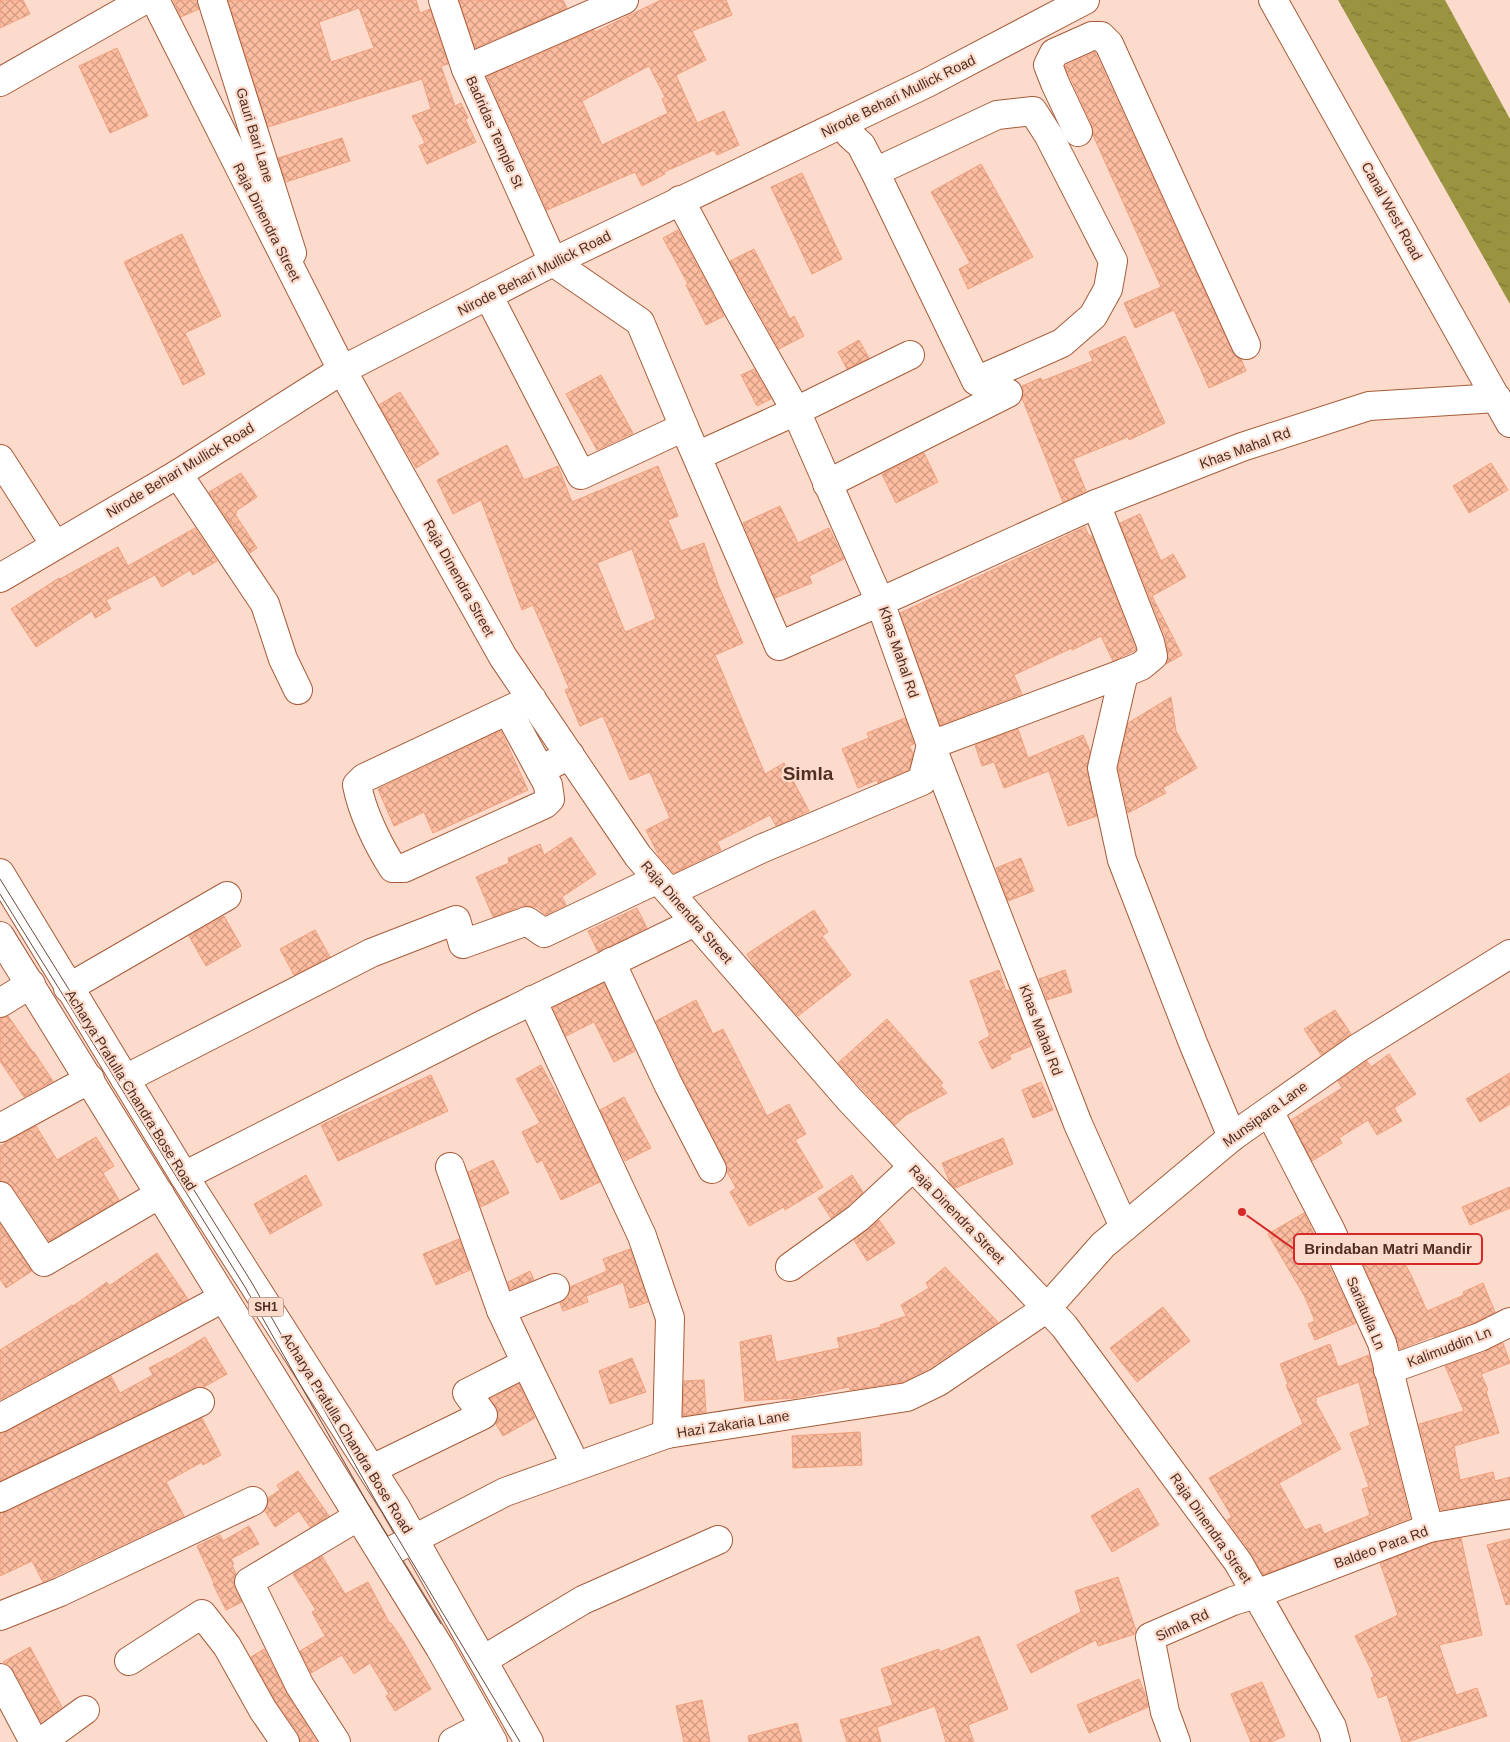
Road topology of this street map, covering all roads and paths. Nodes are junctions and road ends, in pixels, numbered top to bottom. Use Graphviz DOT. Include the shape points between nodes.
graph roads {
  1 [pos="144,0"];
  2 [pos="155,0"];
  3 [pos="212,0"];
  4 [pos="443,0"];
  5 [pos="624,0"];
  6 [pos="1273,0"];
  7 [pos="1077,2"];
  8 [pos="1040,24"];
  9 [pos="1101,36"];
  10 [pos="1054,53"];
  11 [pos="466,69"];
  12 [pos="0,82"];
  13 [pos="850,120"];
  14 [pos="1078,132"];
  15 [pos="875,172"];
  16 [pos="680,200"];
  17 [pos="553,262"];
  18 [pos="488,295"];
  19 [pos="306,298"];
  20 [pos="1246,345"];
  21 [pos="910,355"];
  22 [pos="342,370"];
  23 [pos="1008,393"];
  24 [pos="1497,398"];
  25 [pos="796,411"];
  26 [pos="1510,423"];
  27 [pos="684,427"];
  28 [pos="697,456"];
  29 [pos="0,459"];
  30 [pos="178,474"];
  31 [pos="827,484"];
  32 [pos="1096,504"];
  33 [pos="55,545"];
  34 [pos="0,578"];
  35 [pos="880,602"];
  36 [pos="1124,673"];
  37 [pos="298,690"];
  38 [pos="523,701"];
  39 [pos="931,745"];
  40 [pos="570,755"];
  41 [pos="540,770"];
  42 [pos="354,771"];
  43 [pos="0,874"];
  44 [pos="664,886"];
  45 [pos="228,896"];
  46 [pos="695,922"];
  47 [pos="0,936"];
  48 [pos="1510,954"];
  49 [pos="611,962"];
  50 [pos="30,984"];
  51 [pos="68,988"];
  52 [pos="532,1000"];
  53 [pos="0,1003"];
  54 [pos="125,1078"];
  55 [pos="90,1079"];
  56 [pos="1269,1111"];
  57 [pos="0,1128"];
  58 [pos="1232,1136"];
  59 [pos="450,1167"];
  60 [pos="913,1167"];
  61 [pos="712,1170"];
  62 [pos="184,1176"];
  63 [pos="160,1194"];
  64 [pos="0,1196"];
  65 [pos="1124,1227"];
  66 [pos="790,1267"];
  67 [pos="555,1288"];
  68 [pos="223,1298"];
  69 [pos="1047,1308"];
  70 [pos="501,1310"];
  71 [pos="1510,1322"];
  72 [pos="526,1363"];
  73 [pos="1388,1370"];
  74 [pos="200,1402"];
  75 [pos="0,1418"];
  76 [pos="667,1434"];
  77 [pos="576,1466"];
  78 [pos="372,1469"];
  79 [pos="0,1498"];
  80 [pos="254,1501"];
  81 [pos="1510,1514"];
  82 [pos="359,1516"];
  83 [pos="1428,1528"];
  84 [pos="414,1540"];
  85 [pos="718,1540"];
  86 [pos="383,1555"];
  87 [pos="1256,1594"];
  88 [pos="0,1616"];
  89 [pos="483,1660"];
  90 [pos="129,1661"];
  91 [pos="0,1678"];
  92 [pos="85,1710"];
  93 [pos="488,1734"];
  94 [pos="34,1742"];
  95 [pos="41,1742"];
  96 [pos="285,1742"];
  97 [pos="336,1742"];
  98 [pos="453,1742"];
  99 [pos="529,1742"];
  100 [pos="1176,1742"];
  101 [pos="1336,1742"];
  1 -- 12 [label="street"];
  2 -- 19 [label="street, Raja Dinendra Street"];
  3 -- 19 [label="street, Gauri Bari Lane"];
  4 -- 11 [label="street, Badridas Temple St"];
  5 -- 11 [label="street"];
  6 -- 24 [label="street, Canal West Road"];
  7 -- 8 [label="street, Nirode Behari Mullick Road"];
  7 -- 9 [label="street"];
  8 -- 10 [label="street"];
  8 -- 13 [label="street, Nirode Behari Mullick Road"];
  9 -- 10 [label="street" via="1092,36"];
  9 -- 20 [label="street" via="1109,44"];
  10 -- 14 [label="street" via="1048,65"];
  11 -- 17 [label="street, Badridas Temple St"];
  13 -- 15 [label="street" via="861,131 860,144"];
  13 -- 16 [label="street, Nirode Behari Mullick Road"];
  15 -- 15 [label="street" via="997,115 1033,111 1113,261 1108,289 1093,316 1062,343 976,381"];
  16 -- 17 [label="street, Nirode Behari Mullick Road"];
  16 -- 25 [label="street"];
  17 -- 18 [label="street, Nirode Behari Mullick Road"];
  17 -- 27 [label="street" via="640,322"];
  18 -- 22 [label="street, Nirode Behari Mullick Road"];
  18 -- 27 [label="street" via="581,475"];
  19 -- 22 [label="street, Raja Dinendra Street"];
  21 -- 25 [label="street"];
  22 -- 30 [label="street, Nirode Behari Mullick Road"];
  22 -- 38 [label="street, Raja Dinendra Street" via="503,657"];
  23 -- 31 [label="street"];
  24 -- 26 [label="street, Canal West Road"];
  24 -- 32 [label="street, Khas Mahal Rd" via="1369,406 1242,447"];
  25 -- 28 [label="street"];
  25 -- 31 [label="street"];
  27 -- 28 [label="street"];
  28 -- 35 [label="street" via="779,646"];
  29 -- 33 [label="street"];
  30 -- 33 [label="street, Nirode Behari Mullick Road"];
  30 -- 37 [label="street" via="265,604 283,659"];
  31 -- 35 [label="street"];
  32 -- 35 [label="street, Khas Mahal Rd"];
  32 -- 36 [label="street" via="1153,656 1141,666"];
  33 -- 34 [label="street, Nirode Behari Mullick Road"];
  35 -- 39 [label="street, Khas Mahal Rd"];
  36 -- 39 [label="street"];
  36 -- 58 [label="street" via="1102,768 1122,860"];
  38 -- 40 [label="street, Raja Dinendra Street"];
  38 -- 41 [label="street"];
  38 -- 41 [label="street" via="364,778 356,785 384,854 393,868 404,868 545,804 550,799 548,785"];
  38 -- 42 [label="street"];
  39 -- 44 [label="street" via="922,781"];
  39 -- 65 [label="street, Khas Mahal Rd" via="1078,1124"];
  40 -- 41 [label="street"];
  40 -- 44 [label="street, Raja Dinendra Street" via="638,856"];
  43 -- 51 [label="street, Acharya Prafulla Chandra Bose Road / SH1"];
  44 -- 46 [label="street, Raja Dinendra Street"];
  44 -- 54 [label="street" via="544,933 527,921 464,944 456,920 371,953"];
  45 -- 51 [label="street"];
  46 -- 49 [label="street"];
  46 -- 60 [label="street, Raja Dinendra Street" via="849,1099"];
  47 -- 50 [label="street, Acharya Prafulla Chandra Bose Road / SH1"];
  48 -- 56 [label="street, Munsipara Lane" via="1358,1048"];
  49 -- 52 [label="street"];
  49 -- 61 [label="street"];
  50 -- 53 [label="street"];
  50 -- 55 [label="street, Acharya Prafulla Chandra Bose Road / SH1"];
  51 -- 54 [label="street, Acharya Prafulla Chandra Bose Road / SH1"];
  52 -- 62 [label="street"];
  52 -- 76 [label="street" via="642,1236 670,1318"];
  54 -- 62 [label="street, Acharya Prafulla Chandra Bose Road / SH1"];
  55 -- 57 [label="street"];
  55 -- 63 [label="street, Acharya Prafulla Chandra Bose Road / SH1"];
  56 -- 58 [label="street, Munsipara Lane"];
  56 -- 73 [label="street, Sariatulla Ln" via="1331,1231 1382,1343"];
  58 -- 65 [label="street, Munsipara Lane"];
  59 -- 70 [label="street"];
  60 -- 66 [label="street" via="858,1218"];
  60 -- 69 [label="street, Raja Dinendra Street"];
  62 -- 78 [label="street, Acharya Prafulla Chandra Bose Road / SH1"];
  63 -- 64 [label="street" via="44,1262"];
  63 -- 68 [label="street, Acharya Prafulla Chandra Bose Road / SH1"];
  65 -- 69 [label="street, Munsipara Lane" via="1102,1245"];
  67 -- 70 [label="street"];
  68 -- 75 [label="street"];
  68 -- 82 [label="street, Acharya Prafulla Chandra Bose Road / SH1"];
  69 -- 76 [label="street, Hazi Zakaria Lane" via="938,1382 907,1397"];
  69 -- 87 [label="street, Raja Dinendra Street" via="1064,1326 1238,1562"];
  70 -- 72 [label="street"];
  71 -- 73 [label="street, Kalimuddin Ln" via="1480,1337"];
  72 -- 77 [label="street"];
  72 -- 78 [label="street" via="467,1393 483,1415"];
  73 -- 83 [label="street, Sariatulla Ln"];
  74 -- 79 [label="street"];
  76 -- 77 [label="street, Hazi Zakaria Lane"];
  77 -- 84 [label="street, Hazi Zakaria Lane" via="505,1492"];
  78 -- 84 [label="street, Acharya Prafulla Chandra Bose Road / SH1"];
  80 -- 88 [label="street" via="60,1592"];
  81 -- 83 [label="street, Baldeo Para Rd"];
  82 -- 86 [label="street, Acharya Prafulla Chandra Bose Road / SH1"];
  82 -- 97 [label="street" via="249,1582 300,1686"];
  83 -- 87 [label="street, Baldeo Para Rd"];
  84 -- 86 [label="street, Hazi Zakaria Lane"];
  84 -- 89 [label="street, Acharya Prafulla Chandra Bose Road / SH1"];
  85 -- 89 [label="street" via="583,1600"];
  86 -- 93 [label="street, Acharya Prafulla Chandra Bose Road / SH1"];
  87 -- 100 [label="street, Simla Rd" via="1150,1637 1165,1712"];
  87 -- 101 [label="street, Raja Dinendra Street" via="1332,1727"];
  89 -- 99 [label="street, Acharya Prafulla Chandra Bose Road / SH1"];
  90 -- 96 [label="street" via="202,1614 227,1646"];
  91 -- 94 [label="street"];
  92 -- 95 [label="street"];
  93 -- 98 [label="street"];
}
